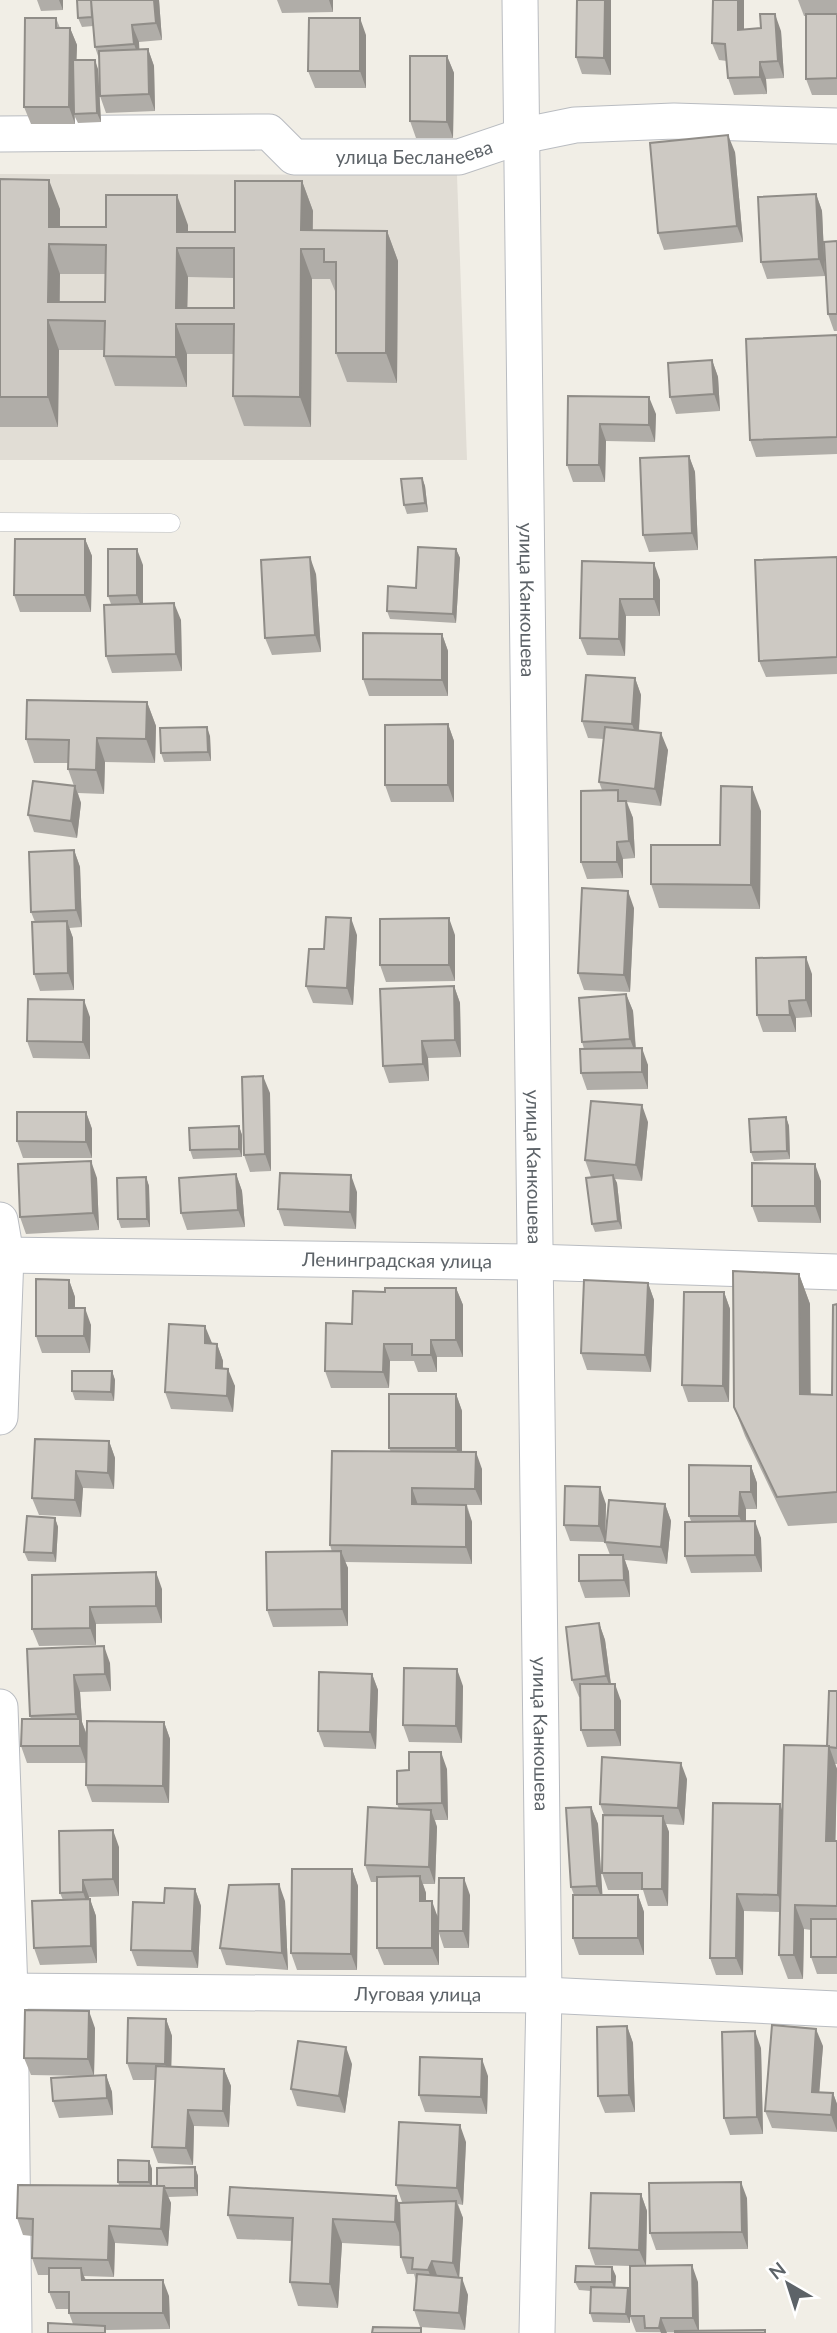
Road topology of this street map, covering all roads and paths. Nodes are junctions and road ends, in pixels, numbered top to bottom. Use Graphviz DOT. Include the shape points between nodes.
graph roads {
  1 [pos="520,0"];
  2 [pos="837,126"];
  3 [pos="0,134"];
  4 [pos="521,136"];
  5 [pos="0,522"];
  6 [pos="171,523"];
  7 [pos="0,1220"];
  8 [pos="3,1255"];
  9 [pos="533,1262"];
  10 [pos="837,1272"];
  11 [pos="0,1417"];
  12 [pos="0,1707"];
  13 [pos="5,1991"];
  14 [pos="544,1996"];
  15 [pos="837,2009"];
  16 [pos="13,2333"];
  17 [pos="537,2333"];
  1 -- 4 [label="street, улица Канкошева"];
  2 -- 4 [label="street, улица Бесланеева" via="661,122 575,125"];
  3 -- 4 [label="street, улица Бесланеева" via="270,132 294,157 459,157"];
  4 -- 9 [label="street, улица Канкошева"];
  5 -- 6 [label="lane"];
  7 -- 8 [label="street"];
  8 -- 9 [label="street, Ленинградская улица"];
  8 -- 11 [label="street"];
  9 -- 10 [label="street, Ленинградская улица"];
  9 -- 14 [label="street, улица Канкошева"];
  12 -- 13 [label="street"];
  13 -- 14 [label="street, Луговая улица"];
  13 -- 16 [label="street"];
  14 -- 15 [label="street, Луговая улица"];
  14 -- 17 [label="street, улица Канкошева"];
}
